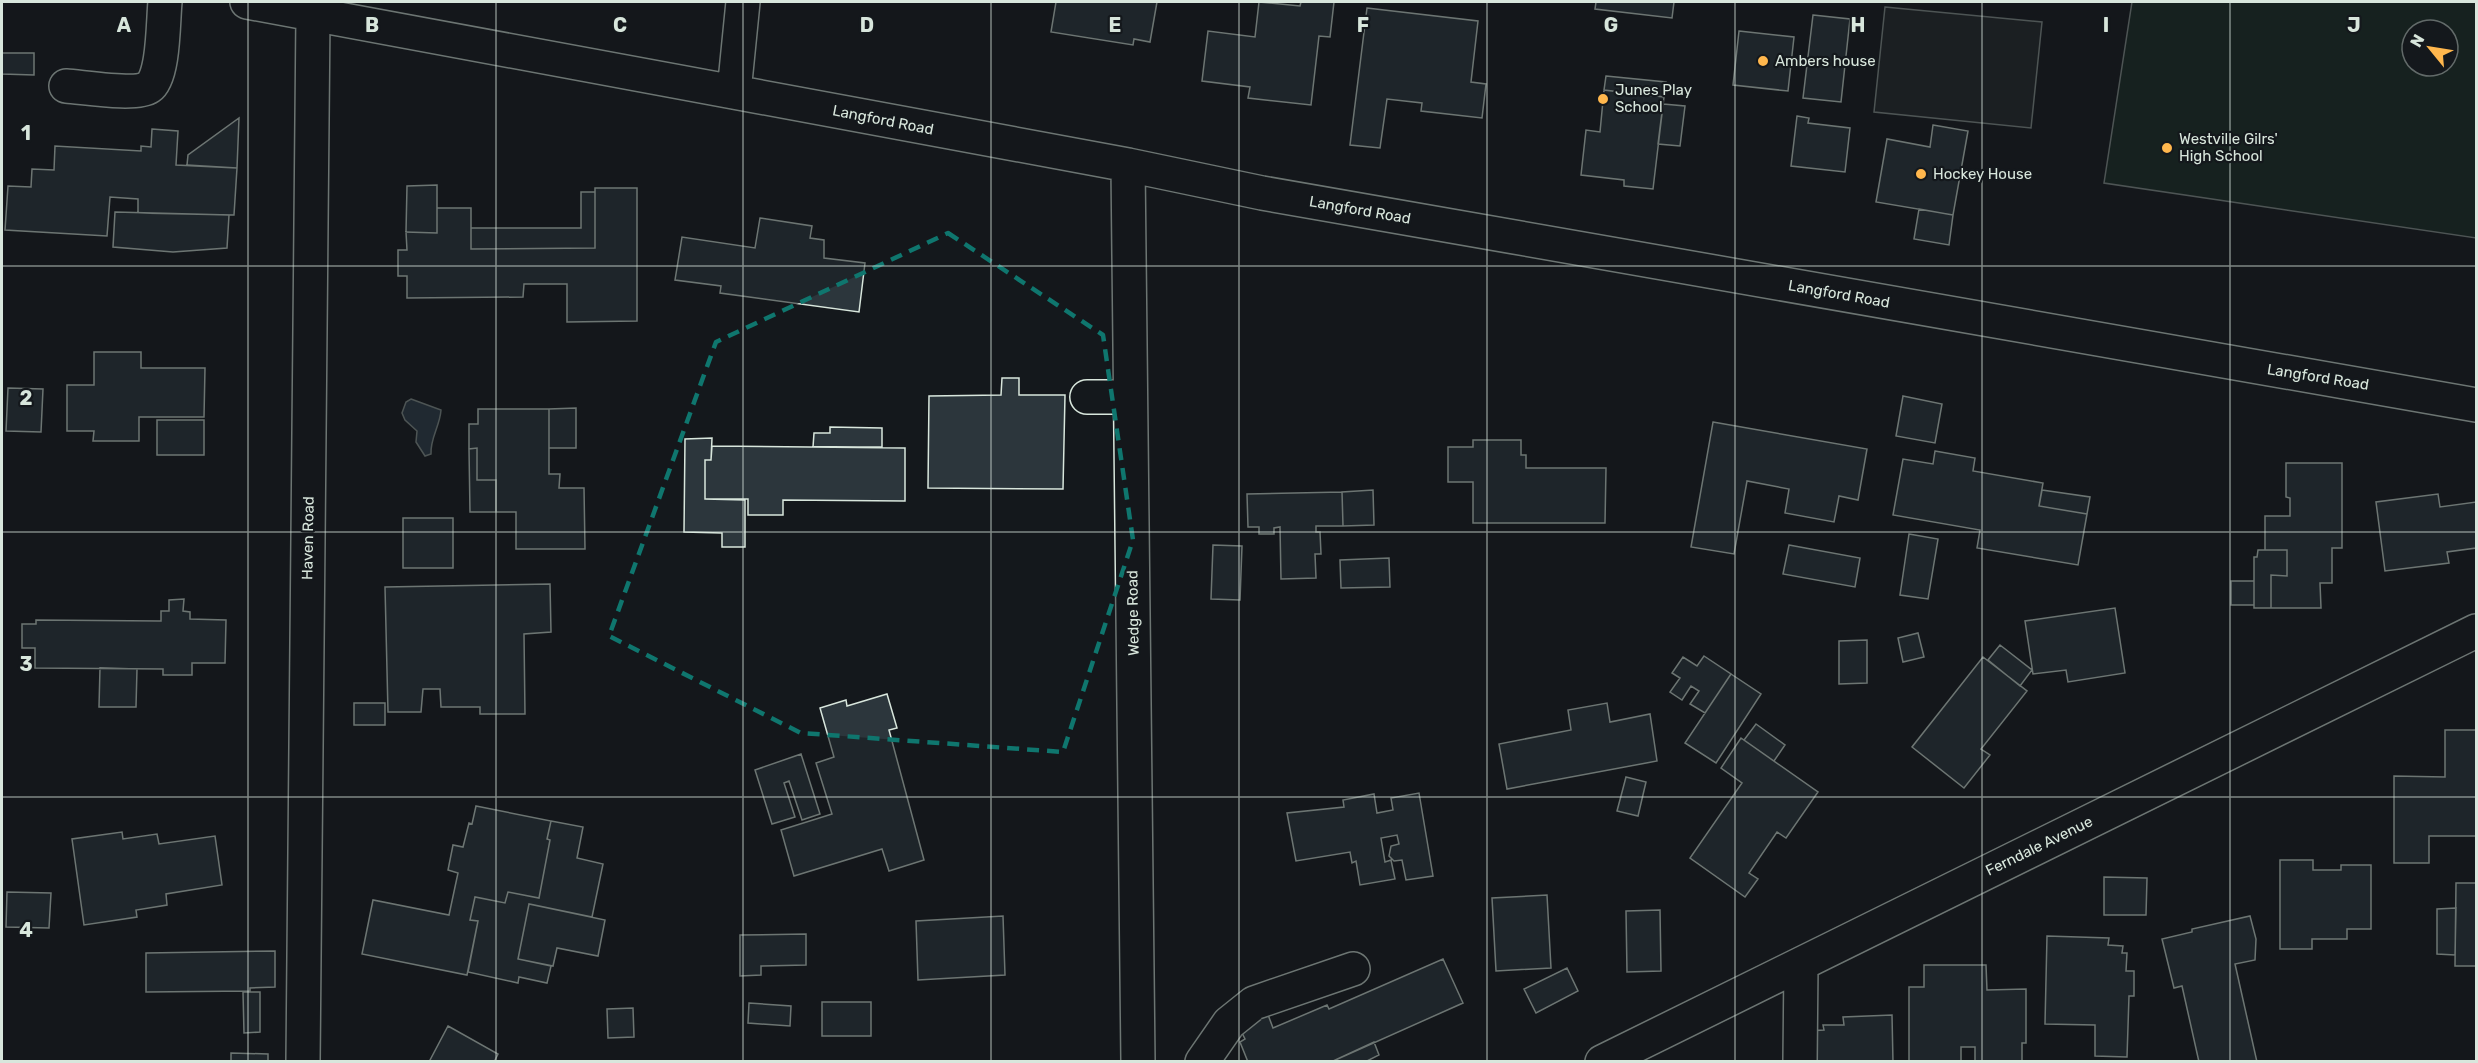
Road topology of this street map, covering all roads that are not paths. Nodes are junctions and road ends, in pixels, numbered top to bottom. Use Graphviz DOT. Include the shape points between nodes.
graph roads {
  1 [pos="165,2"];
  2 [pos="247,2"];
  3 [pos="743,2"];
  4 [pos="332,12"];
  5 [pos="66,86"];
  6 [pos="734,92"];
  7 [pos="1128,165"];
  8 [pos="1087,397"];
  9 [pos="1130,397"];
  10 [pos="2476,405"];
  11 [pos="2476,631"];
  12 [pos="1801,965"];
  13 [pos="1353,969"];
  14 [pos="303,1062"];
  15 [pos="1138,1062"];
  16 [pos="1202,1062"];
  17 [pos="1602,1062"];
  18 [pos="1800,1062"];
  1 -- 5 [label="street" via="157,77 149,87 135,91"];
  2 -- 4 [label="street, Langford Road"];
  3 -- 6 [label="street"];
  4 -- 6 [label="street, Langford Road"];
  4 -- 14 [label="street, Haven Road"];
  6 -- 7 [label="street, Langford Road"];
  7 -- 9 [label="street, Wedge Road"];
  7 -- 10 [label="street, Langford Road" via="1262,193"];
  8 -- 9 [label="street"];
  9 -- 15 [label="street, Wedge Road"];
  11 -- 12 [label="street, Ferndale Avenue"];
  12 -- 17 [label="street, Ferndale Avenue"];
  12 -- 18 [label="street"];
  13 -- 16 [label="street" via="1254,1003 1229,1023"];
}
